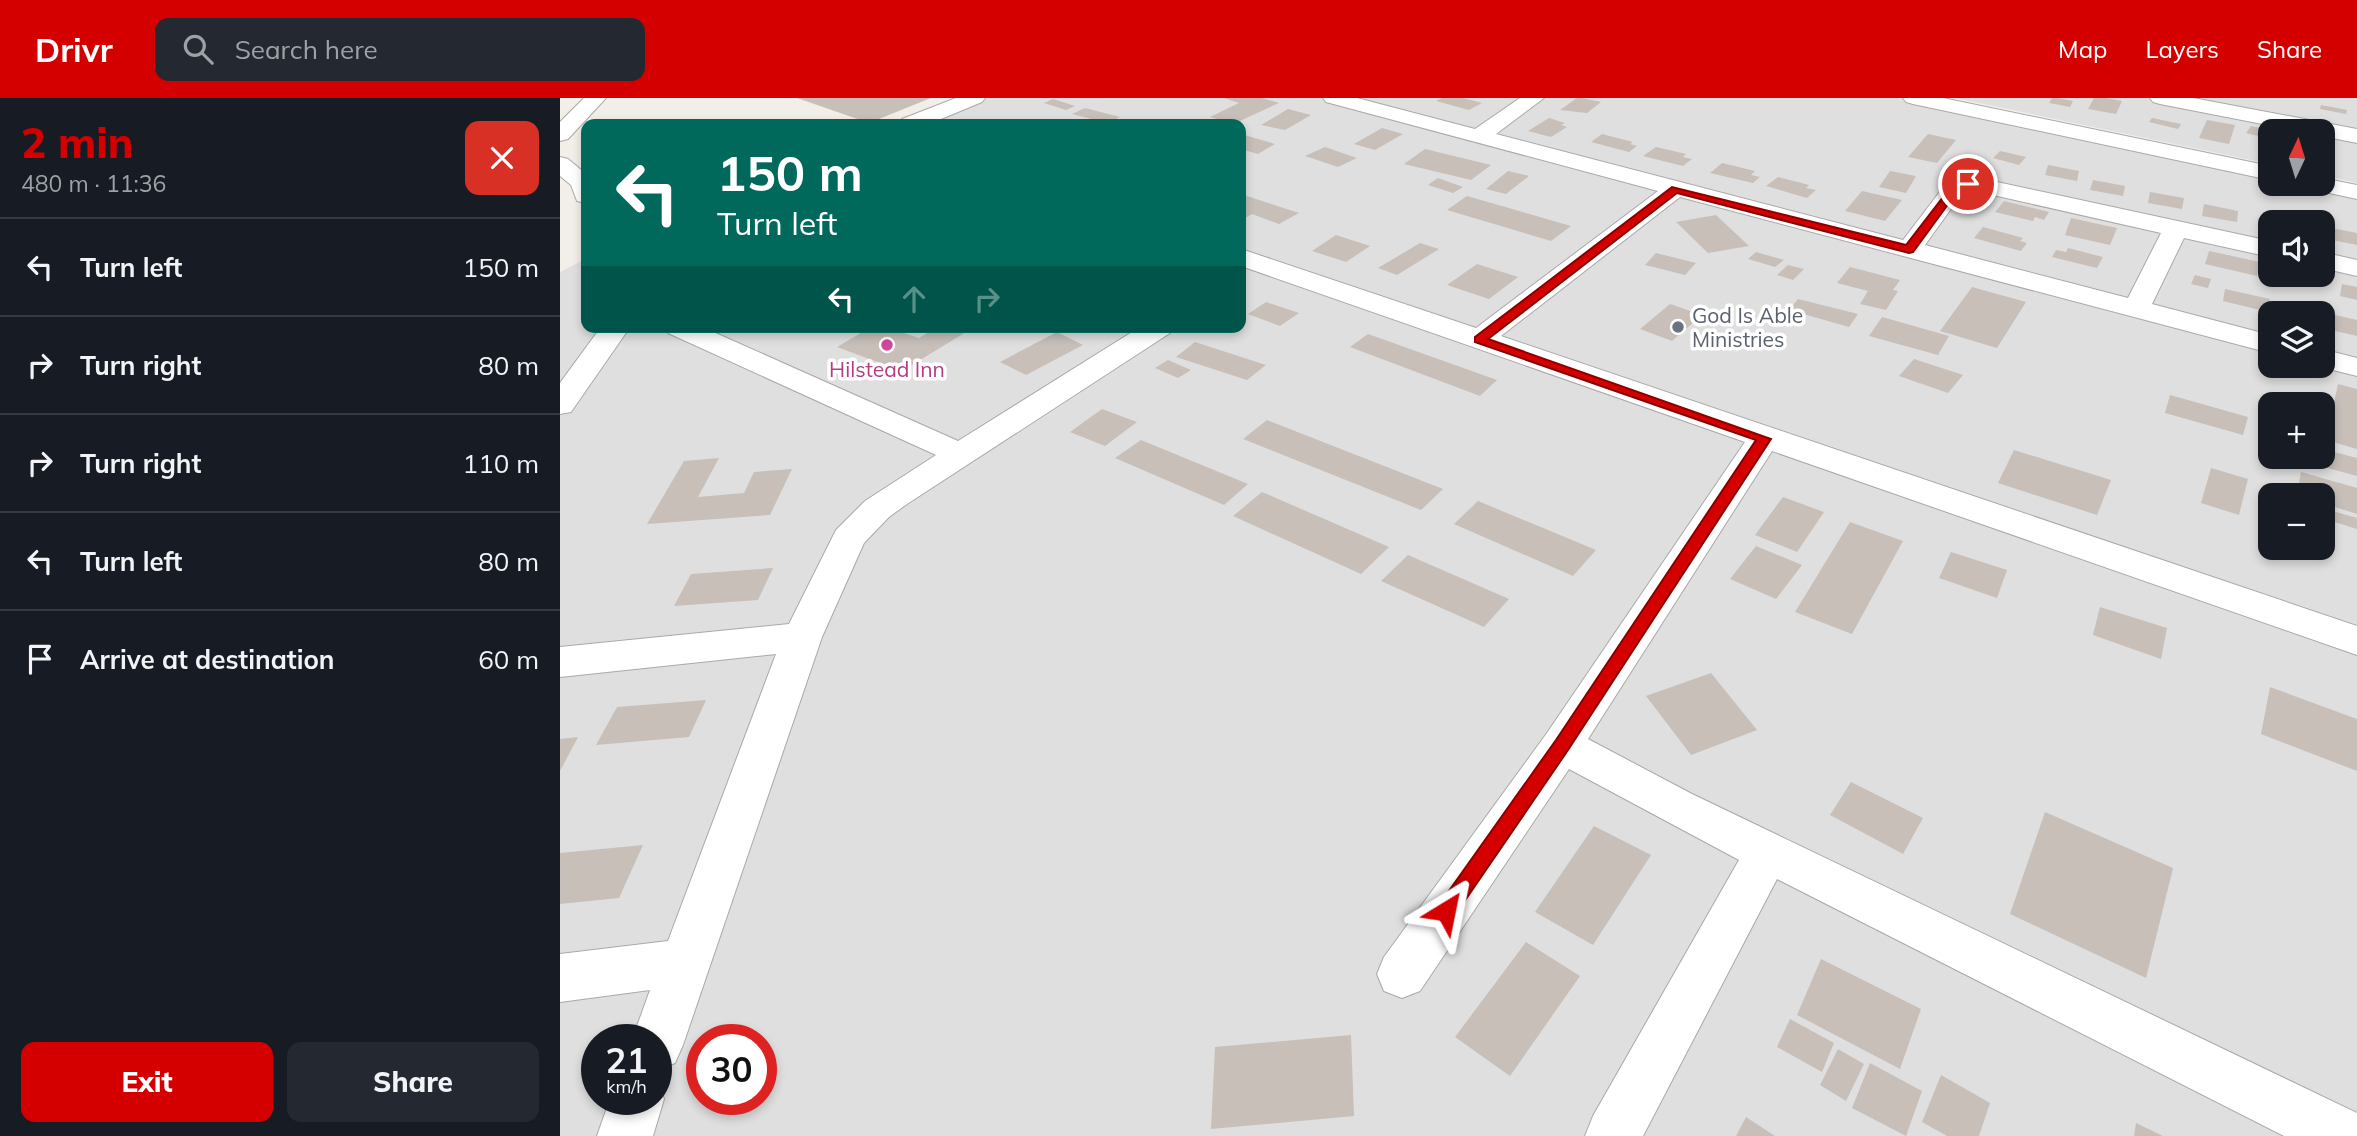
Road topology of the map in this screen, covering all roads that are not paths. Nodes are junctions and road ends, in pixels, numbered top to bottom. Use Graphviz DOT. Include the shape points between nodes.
graph roads {
  1 [pos="596,98"];
  2 [pos="975,98"];
  3 [pos="1333,98"];
  4 [pos="1534,98"];
  5 [pos="1913,98"];
  6 [pos="2160,98"];
  7 [pos="922,119"];
  8 [pos="560,134"];
  9 [pos="1479,136"];
  10 [pos="2357,136"];
  11 [pos="560,164"];
  12 [pos="2258,170"];
  13 [pos="581,181"];
  14 [pos="2335,187"];
  15 [pos="1675,189"];
  16 [pos="2357,192"];
  17 [pos="2176,228"];
  18 [pos="2258,245"];
  19 [pos="1909,249"];
  20 [pos="2335,263"];
  21 [pos="1248,266"];
  22 [pos="2357,268"];
  23 [pos="2136,309"];
  24 [pos="612,333"];
  25 [pos="691,333"];
  26 [pos="1150,333"];
  27 [pos="1479,340"];
  28 [pos="2258,341"];
  29 [pos="2335,361"];
  30 [pos="2357,367"];
  31 [pos="560,405"];
  32 [pos="1764,439"];
  33 [pos="958,453"];
  34 [pos="802,638"];
  35 [pos="2357,641"];
  36 [pos="560,662"];
  37 [pos="1562,745"];
  38 [pos="1768,852"];
  39 [pos="685,961"];
  40 [pos="1402,974"];
  41 [pos="560,978"];
  42 [pos="663,1024"];
  43 [pos="632,1115"];
  44 [pos="625,1136"];
  45 [pos="1614,1136"];
  46 [pos="2343,1136"];
  1 -- 8 [label="street"];
  2 -- 7 [label="street"];
  3 -- 9 [label="street"];
  4 -- 9 [label="street"];
  5 -- 12 [label="street"];
  6 -- 10 [label="street"];
  9 -- 15 [label="street"];
  11 -- 13 [label="street"];
  14 -- 16 [label="street"];
  15 -- 19 [label="street"];
  15 -- 27 [label="street"];
  17 -- 18 [label="street"];
  17 -- 19 [label="street" via="1968,184 1953,190"];
  17 -- 23 [label="street"];
  19 -- 23 [label="street"];
  20 -- 22 [label="street"];
  21 -- 27 [label="street"];
  23 -- 28 [label="street"];
  24 -- 31 [label="street"];
  25 -- 33 [label="street"];
  26 -- 33 [label="street"];
  27 -- 32 [label="street"];
  29 -- 30 [label="street"];
  32 -- 35 [label="street"];
  32 -- 37 [label="street"];
  33 -- 34 [label="street" via="877,509 849,538"];
  34 -- 36 [label="street"];
  34 -- 39 [label="street"];
  37 -- 38 [label="street"];
  37 -- 40 [label="street"];
  38 -- 45 [label="street"];
  38 -- 46 [label="street"];
  39 -- 41 [label="street"];
  39 -- 42 [label="street"];
  43 -- 44 [label="street"];
}
